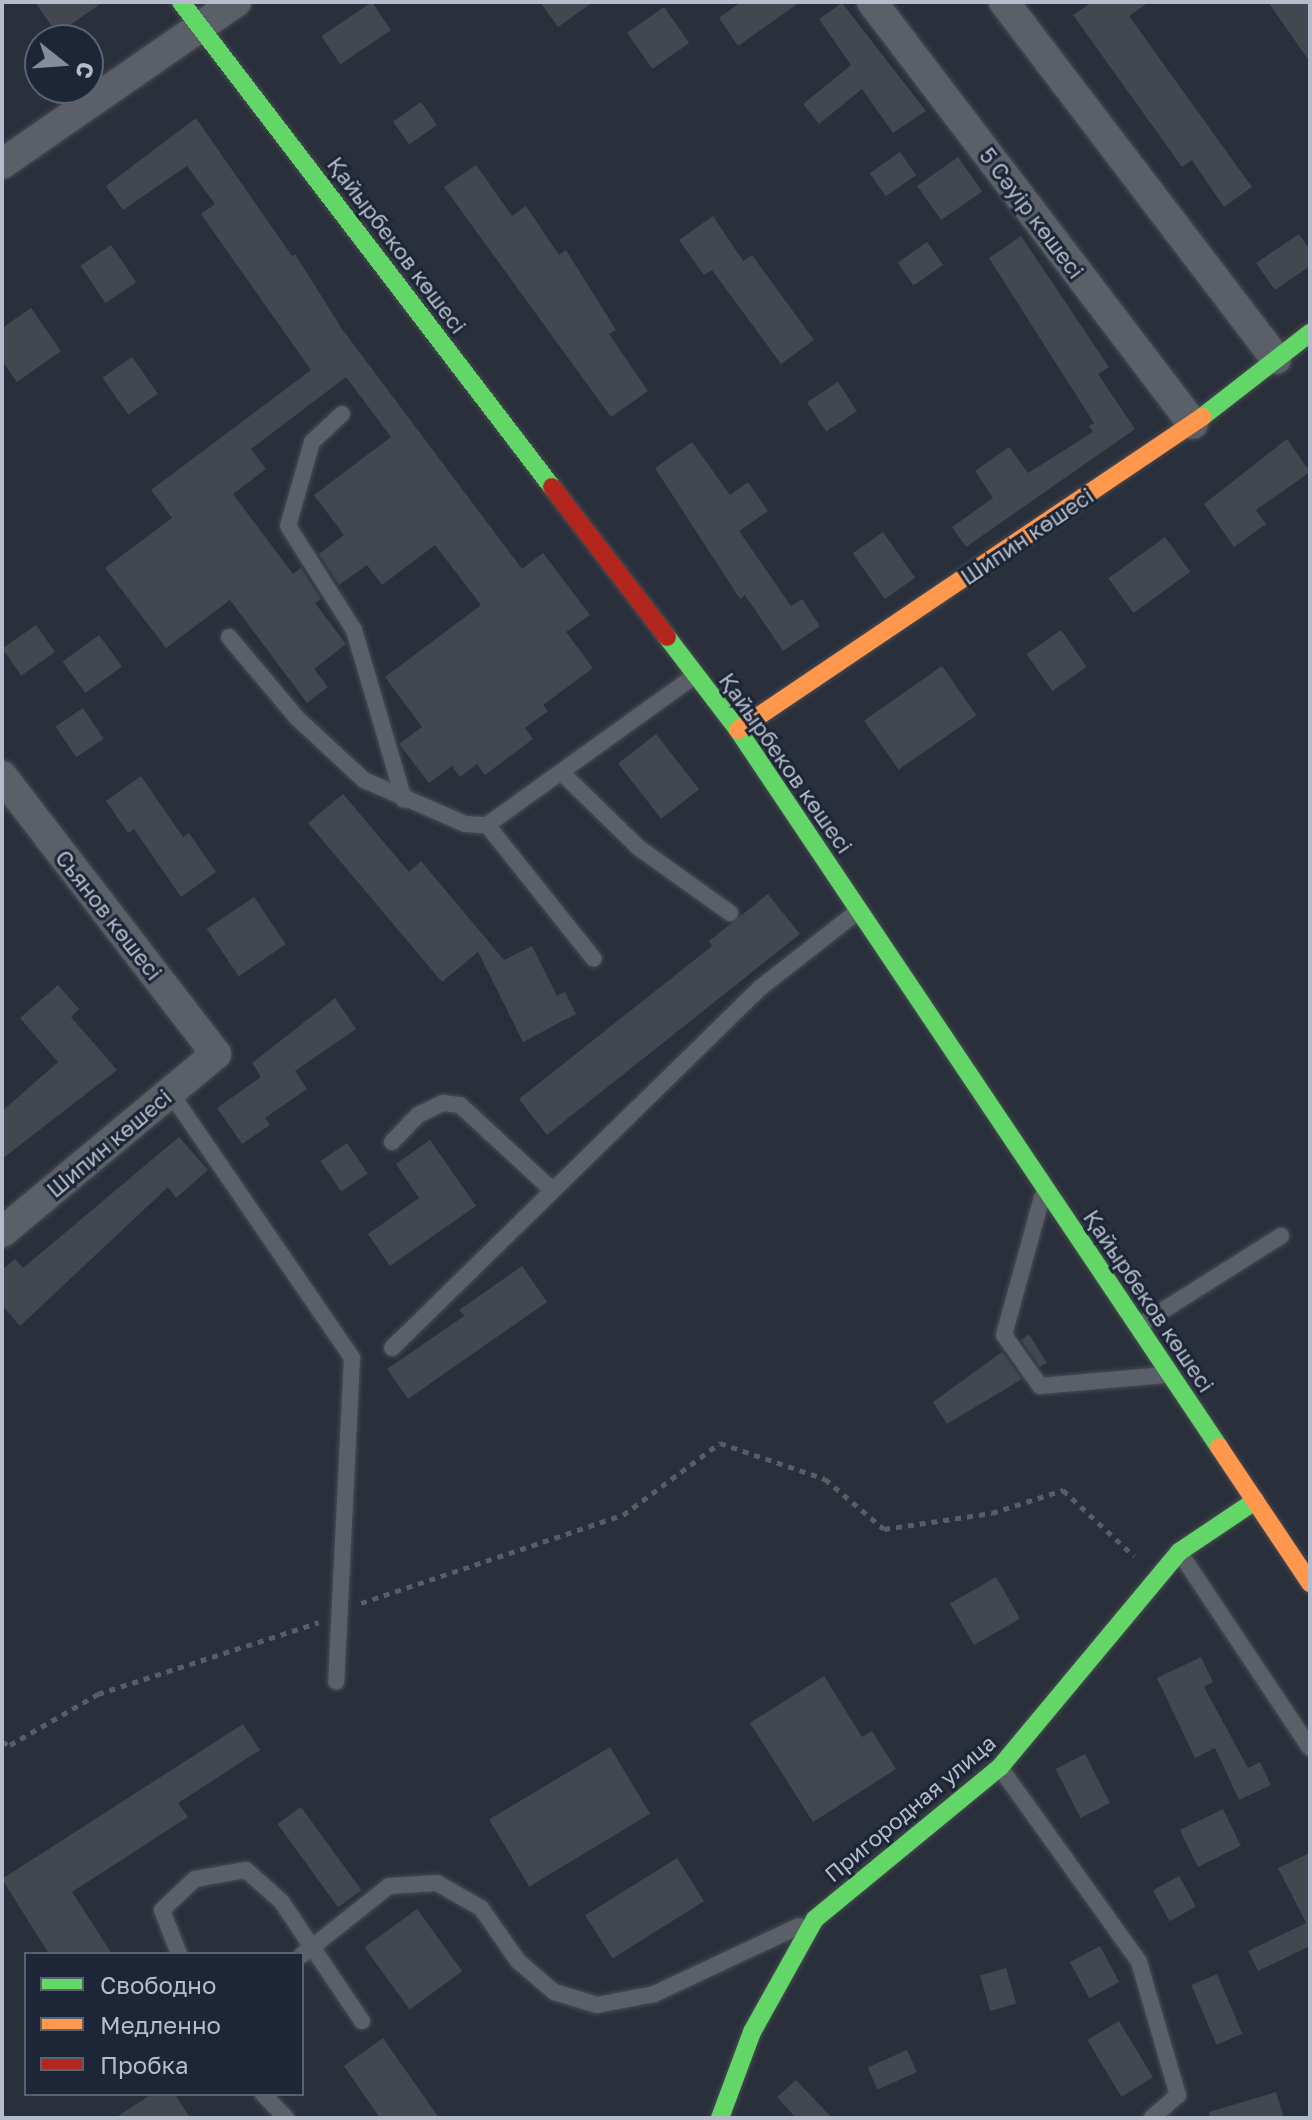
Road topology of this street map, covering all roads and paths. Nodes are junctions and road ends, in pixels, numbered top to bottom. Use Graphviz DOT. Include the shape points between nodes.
graph roads {
  1 [pos="181,2"];
  2 [pos="236,2"];
  3 [pos="872,2"];
  4 [pos="1004,2"];
  5 [pos="200,27"];
  6 [pos="2,164"];
  7 [pos="1310,333"];
  8 [pos="1276,359"];
  9 [pos="342,414"];
  10 [pos="1193,424"];
  11 [pos="229,637"];
  12 [pos="696,675"];
  13 [pos="738,730"];
  14 [pos="563,774"];
  15 [pos="2,776"];
  16 [pos="404,800"];
  17 [pos="487,825"];
  18 [pos="859,911"];
  19 [pos="730,913"];
  20 [pos="594,959"];
  21 [pos="216,1054"];
  22 [pos="170,1092"];
  23 [pos="392,1142"];
  24 [pos="1045,1188"];
  25 [pos="551,1189"];
  26 [pos="2,1232"];
  27 [pos="1281,1236"];
  28 [pos="1138,1326"];
  29 [pos="392,1348"];
  30 [pos="1170,1375"];
  31 [pos="1255,1501"];
  32 [pos="1179,1552"];
  33 [pos="1159,1576"];
  34 [pos="1310,1583"];
  35 [pos="339,1613"];
  36 [pos="336,1682"];
  37 [pos="2,1742"];
  38 [pos="1310,1748"];
  39 [pos="1000,1767"];
  40 [pos="815,1919"];
  41 [pos="306,1951"];
  42 [pos="178,1952"];
  43 [pos="362,2021"];
  44 [pos="265,2096"];
  45 [pos="286,2118"];
  46 [pos="720,2118"];
  47 [pos="1152,2118"];
  1 -- 5 [label="main road, Қайырбеков көшесі"];
  2 -- 5 [label="street"];
  3 -- 10 [label="street, 5 Сәуір көшесі"];
  4 -- 8 [label="street"];
  5 -- 6 [label="street"];
  5 -- 12 [label="main road, Қайырбеков көшесі"];
  7 -- 8 [label="main road, Шипин көшесі"];
  8 -- 10 [label="main road, Шипин көшесі"];
  9 -- 16 [label="lane" via="312,442 288,526 354,630"];
  10 -- 13 [label="main road, Шипин көшесі"];
  11 -- 16 [label="lane" via="328,749 364,780"];
  12 -- 13 [label="main road, Қайырбеков көшесі"];
  12 -- 14 [label="lane"];
  13 -- 18 [label="main road, Қайырбеков көшесі"];
  14 -- 17 [label="lane"];
  14 -- 19 [label="lane" via="639,848"];
  15 -- 21 [label="street, Сьянов көшесі"];
  16 -- 17 [label="lane" via="465,824"];
  17 -- 20 [label="lane"];
  18 -- 24 [label="main road, Қайырбеков көшесі"];
  18 -- 25 [label="lane" via="760,988"];
  21 -- 22 [label="street, Шипин көшесі"];
  22 -- 26 [label="street, Шипин көшесі"];
  22 -- 35 [label="lane" via="352,1358"];
  23 -- 25 [label="lane" via="418,1115 443,1103 460,1105"];
  24 -- 28 [label="main road, Қайырбеков көшесі"];
  24 -- 30 [label="lane" via="1004,1335 1040,1386"];
  25 -- 29 [label="lane"];
  27 -- 28 [label="lane"];
  28 -- 30 [label="main road, Қайырбеков көшесі"];
  30 -- 31 [label="main road, Қайырбеков көшесі"];
  31 -- 32 [label="main road, Пригородная улица"];
  31 -- 34 [label="main road, Қайырбеков көшесі"];
  32 -- 33 [label="main road, Пригородная улица"];
  32 -- 38 [label="lane"];
  33 -- 35 [label="path" via="1063,1490 992,1513 884,1529 825,1479 720,1443 623,1515 496,1561 390,1590"];
  33 -- 39 [label="main road, Пригородная улица"];
  35 -- 36 [label="lane"];
  35 -- 37 [label="path" via="98,1694 10,1745"];
  39 -- 40 [label="main road, Пригородная улица"];
  39 -- 47 [label="lane" via="1139,1962 1178,2095"];
  40 -- 41 [label="lane, Пригородная улица" via="654,1994 597,2005 554,1992 518,1961 481,1908 437,1883 389,1886"];
  40 -- 46 [label="main road" via="752,2032"];
  41 -- 42 [label="lane" via="281,1901 246,1870 195,1879 162,1910"];
  41 -- 43 [label="lane"];
  44 -- 45 [label="lane"];
}
